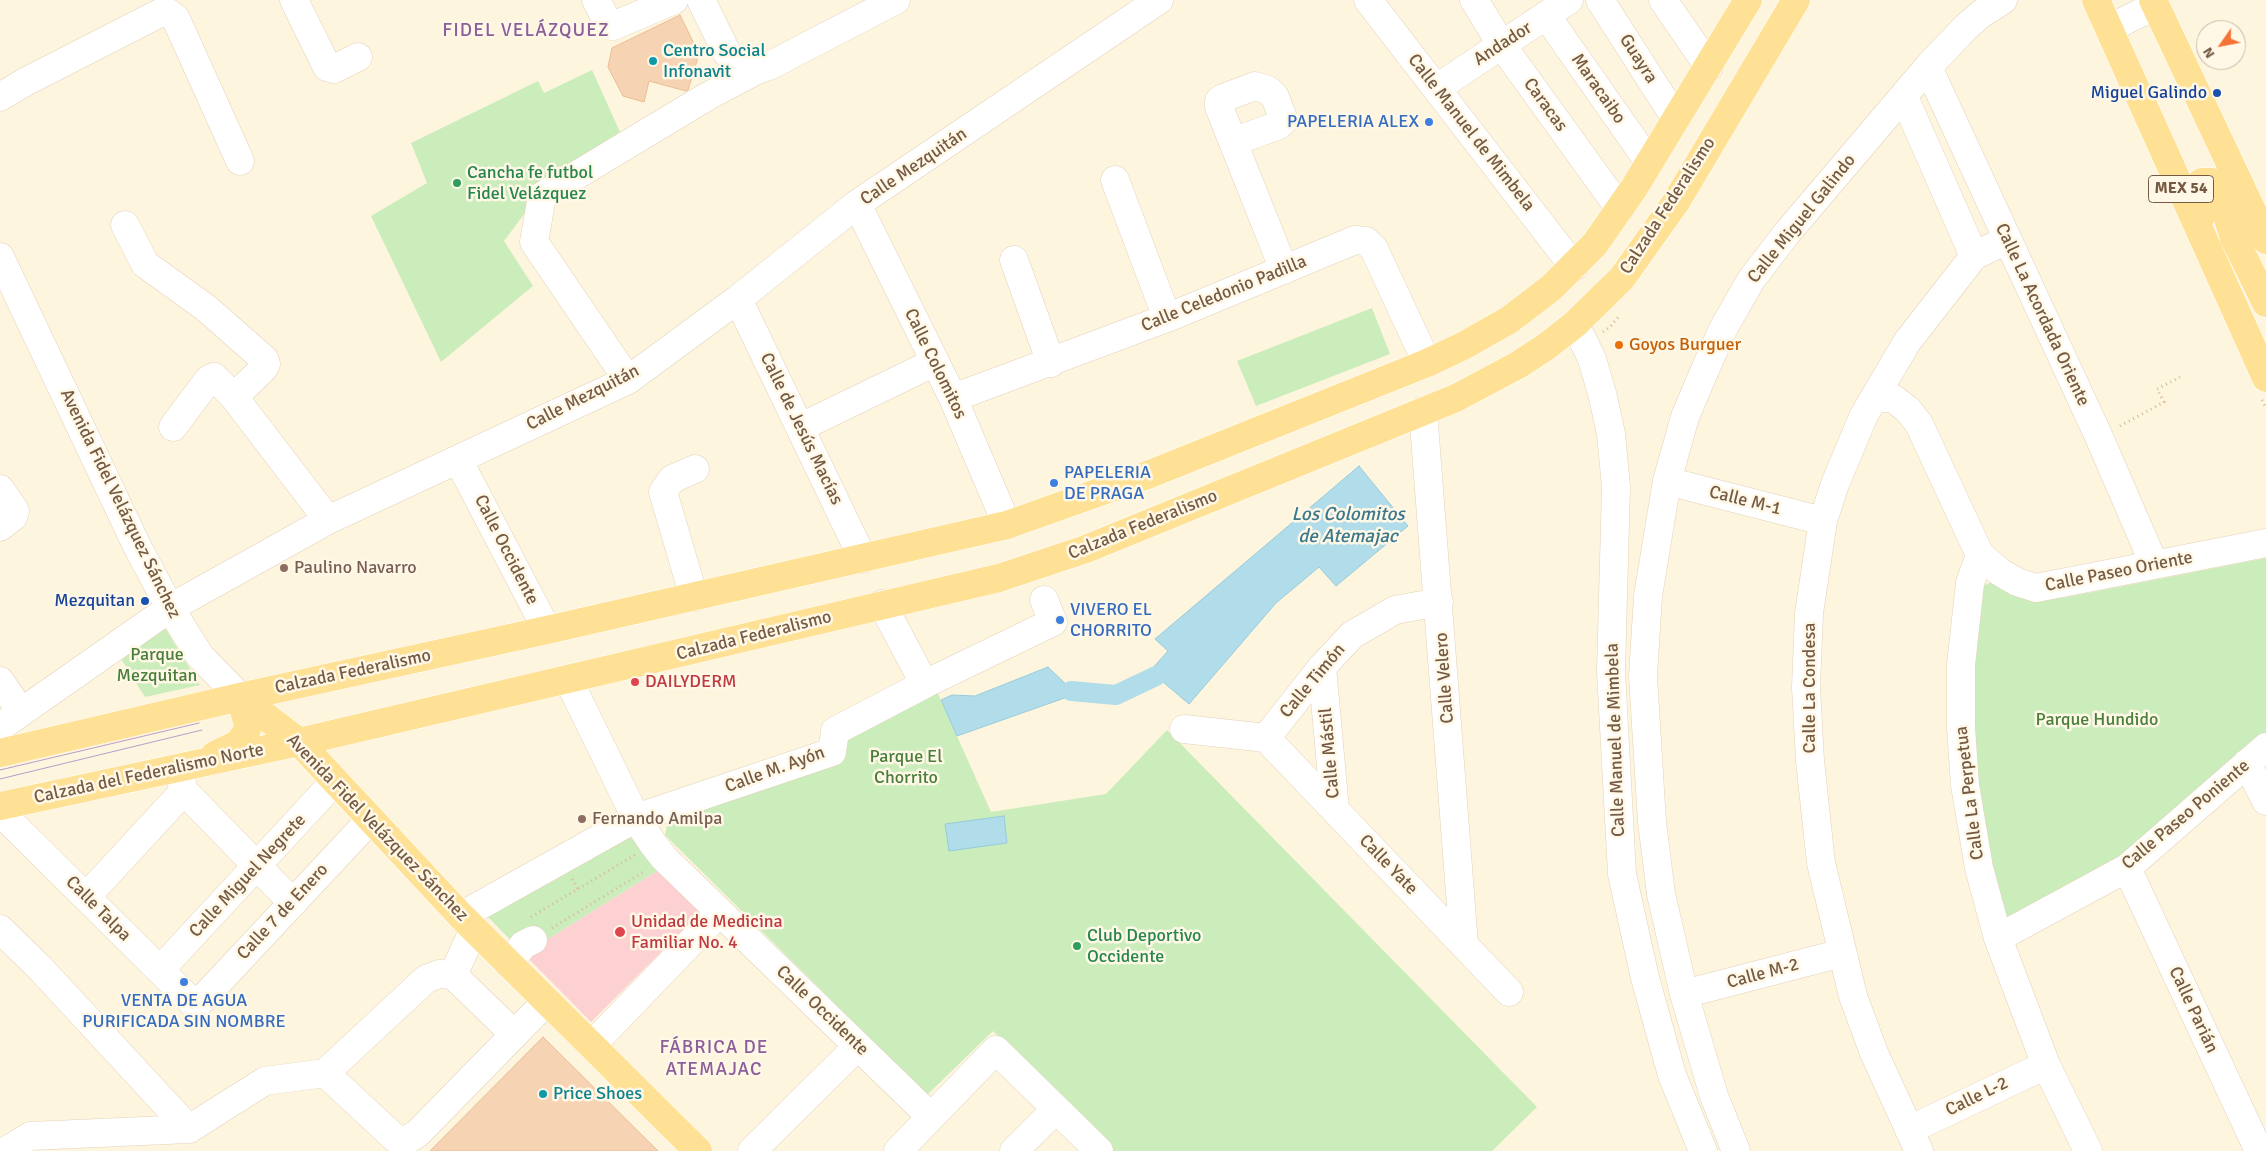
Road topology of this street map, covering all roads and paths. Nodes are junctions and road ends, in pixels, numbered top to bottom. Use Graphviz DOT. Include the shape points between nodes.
graph roads {
  1 [pos="294,0"];
  2 [pos="596,0"];
  3 [pos="674,0"];
  4 [pos="701,0"];
  5 [pos="896,0"];
  6 [pos="1159,0"];
  7 [pos="1368,0"];
  8 [pos="1474,0"];
  9 [pos="1569,0"];
  10 [pos="1600,0"];
  11 [pos="1663,0"];
  12 [pos="1796,0"];
  13 [pos="2003,0"];
  14 [pos="2096,0"];
  15 [pos="2151,0"];
  16 [pos="1746,1"];
  17 [pos="1538,12"];
  18 [pos="2111,32"];
  19 [pos="1501,44"];
  20 [pos="358,57"];
  21 [pos="1709,67"];
  22 [pos="1928,67"];
  23 [pos="756,70"];
  24 [pos="1436,88"];
  25 [pos="0,97"];
  26 [pos="1904,97"];
  27 [pos="1676,119"];
  28 [pos="1233,142"];
  29 [pos="240,161"];
  30 [pos="1649,162"];
  31 [pos="1115,180"];
  32 [pos="857,204"];
  33 [pos="1620,209"];
  34 [pos="125,225"];
  35 [pos="2203,239"];
  36 [pos="2007,240"];
  37 [pos="2266,240"];
  38 [pos="0,256"];
  39 [pos="1974,256"];
  40 [pos="1014,260"];
  41 [pos="1574,267"];
  42 [pos="1284,270"];
  43 [pos="738,299"];
  44 [pos="2266,303"];
  45 [pos="1167,318"];
  46 [pos="1575,324"];
  47 [pos="935,362"];
  48 [pos="1051,362"];
  49 [pos="1427,363"];
  50 [pos="2180,377"];
  51 [pos="2266,378"];
  52 [pos="628,380"];
  53 [pos="234,397"];
  54 [pos="1874,397"];
  55 [pos="953,398"];
  56 [pos="1424,411"];
  57 [pos="801,427"];
  58 [pos="173,428"];
  59 [pos="2099,437"];
  60 [pos="695,469"];
  61 [pos="464,470"];
  62 [pos="1667,481"];
  63 [pos="0,489"];
  64 [pos="328,520"];
  65 [pos="1823,521"];
  66 [pos="1007,525"];
  67 [pos="0,527"];
  68 [pos="2266,544"];
  69 [pos="1980,555"];
  70 [pos="863,559"];
  71 [pos="2154,564"];
  72 [pos="1615,567"];
  73 [pos="1651,577"];
  74 [pos="694,597"];
  75 [pos="1044,600"];
  76 [pos="1439,602"];
  77 [pos="882,604"];
  78 [pos="1613,607"];
  79 [pos="170,608"];
  80 [pos="1647,611"];
  81 [pos="547,630"];
  82 [pos="1322,667"];
  83 [pos="917,670"];
  84 [pos="569,680"];
  85 [pos="0,681"];
  86 [pos="240,697"];
  87 [pos="10,720"];
  88 [pos="1184,729"];
  89 [pos="1266,738"];
  90 [pos="299,742"];
  91 [pos="0,753"];
  92 [pos="2257,755"];
  93 [pos="186,775"];
  94 [pos="335,781"];
  95 [pos="2266,801"];
  96 [pos="0,806"];
  97 [pos="1335,810"];
  98 [pos="0,812"];
  99 [pos="636,818"];
  100 [pos="371,819"];
  101 [pos="658,851"];
  102 [pos="257,866"];
  103 [pos="2127,868"];
  104 [pos="86,897"];
  105 [pos="293,903"];
  106 [pos="720,912"];
  107 [pos="467,923"];
  108 [pos="0,928"];
  109 [pos="530,929"];
  110 [pos="1998,938"];
  111 [pos="1464,945"];
  112 [pos="1842,953"];
  113 [pos="509,964"];
  114 [pos="160,970"];
  115 [pos="453,975"];
  116 [pos="1509,992"];
  117 [pos="1684,994"];
  118 [pos="546,1002"];
  119 [pos="196,1006"];
  120 [pos="514,1034"];
  121 [pos="592,1045"];
  122 [pos="858,1046"];
  123 [pos="2046,1065"];
  124 [pos="325,1073"];
  125 [pos="1056,1109"];
  126 [pos="931,1117"];
  127 [pos="190,1129"];
  128 [pos="1914,1140"];
  129 [pos="6,1151"];
  130 [pos="698,1151"];
  131 [pos="752,1151"];
  132 [pos="898,1151"];
  133 [pos="1014,1151"];
  134 [pos="1099,1151"];
  135 [pos="1703,1151"];
  136 [pos="1736,1151"];
  137 [pos="2088,1151"];
  138 [pos="2259,1151"];
  1 -- 20 [label="street" via="327,67 334,69"];
  2 -- 3 [label="street" via="613,26"];
  4 -- 23 [label="street" via="727,53 736,63"];
  5 -- 23 [label="street"];
  6 -- 32 [label="street, Calle Mezquitán"];
  7 -- 24 [label="street, Calle Manuel de Mimbela"];
  8 -- 19 [label="street, Caracas"];
  9 -- 17 [label="street, Andador"];
  10 -- 27 [label="street, Guayra"];
  11 -- 21 [label="street"];
  12 -- 46 [label="main road, Calzada Federalismo" via="1656,232 1622,278"];
  13 -- 22 [label="street, Calle Miguel Galindo" via="1966,27"];
  14 -- 18 [label="main road, MEX 54"];
  15 -- 18 [label="street" via="2148,9 2122,22"];
  15 -- 37 [label="main road, MEX 54"];
  16 -- 21 [label="main road, Calzada Federalismo"];
  17 -- 19 [label="street, Andador"];
  17 -- 30 [label="street, Maracaibo"];
  18 -- 35 [label="main road, MEX 54"];
  19 -- 24 [label="street, Andador"];
  19 -- 33 [label="street, Caracas"];
  21 -- 27 [label="main road, Calzada Federalismo"];
  22 -- 26 [label="street, Calle Miguel Galindo"];
  22 -- 36 [label="street, Calle La Acordada Oriente"];
  23 -- 52 [label="street" via="542,196 534,242"];
  24 -- 41 [label="street, Calle Manuel de Mimbela"];
  25 -- 29 [label="street" via="160,13 169,13 176,19"];
  26 -- 39 [label="street, Calle La Acordada Oriente"];
  26 -- 62 [label="street, Calle Miguel Galindo" via="1787,233 1751,280 1696,390"];
  27 -- 30 [label="main road, Calzada Federalismo"];
  28 -- 42 [label="street"];
  30 -- 33 [label="main road, Calzada Federalismo"];
  31 -- 45 [label="street"];
  32 -- 43 [label="street, Calle Mezquitán"];
  32 -- 47 [label="street, Calle Colomitos"];
  33 -- 41 [label="main road, Calzada Federalismo"];
  34 -- 53 [label="street" via="145,264 206,308 264,359 264,368"];
  35 -- 44 [label="main road" via="2205,225 2192,196 2202,182 2212,182 2218,188 2234,238"];
  35 -- 51 [label="main road, MEX 54"];
  36 -- 39 [label="street, Calle La Condesa"];
  36 -- 59 [label="street, Calle La Acordada Oriente"];
  38 -- 79 [label="street, Avenida Fidel Velázquez Sánchez" via="137,546"];
  39 -- 54 [label="street, Calle La Condesa" via="1907,342"];
  40 -- 48 [label="street"];
  41 -- 49 [label="main road, Calzada Federalismo" via="1509,320"];
  42 -- 45 [label="street, Calle Celedonio Padilla"];
  42 -- 49 [label="street, Calle Celedonio Padilla" via="1354,240 1366,241 1374,249"];
  43 -- 52 [label="street, Calle Mezquitán"];
  43 -- 57 [label="street, Calle de Jesús Macías"];
  45 -- 48 [label="street, Calle Celedonio Padilla"];
  46 -- 56 [label="main road, Calzada Federalismo" via="1518,365"];
  46 -- 72 [label="street, Calle Manuel de Mimbela" via="1592,359 1611,434 1616,487"];
  47 -- 55 [label="street, Calle Colomitos"];
  47 -- 57 [label="street"];
  48 -- 55 [label="street, Calle Celedonio Padilla"];
  49 -- 66 [label="main road, Calzada Federalismo" via="1150,474"];
  50 -- 59 [label="path" via="2157,389 2164,402"];
  52 -- 64 [label="street, Calle Mezquitán"];
  53 -- 58 [label="street" via="214,377"];
  53 -- 64 [label="street"];
  54 -- 65 [label="street, Calle La Condesa" via="1835,484"];
  54 -- 69 [label="street" via="1894,399 1919,424"];
  55 -- 66 [label="street, Calle Colomitos"];
  56 -- 76 [label="street, Calle Velero"];
  56 -- 77 [label="main road, Calzada Federalismo" via="1077,552 999,578"];
  57 -- 70 [label="street, Calle de Jesús Macías"];
  59 -- 71 [label="street, Calle La Acordada Oriente"];
  60 -- 74 [label="street" via="672,479 663,492"];
  61 -- 81 [label="street, Calle Occidente"];
  62 -- 65 [label="street, Calle M-1"];
  62 -- 73 [label="street, Calle Manuel de Mimbela"];
  63 -- 67 [label="street" via="15,511 13,517"];
  64 -- 79 [label="street, Calle Mezquitán"];
  65 -- 112 [label="street, Calle La Condesa" via="1809,613 1806,686 1821,863"];
  66 -- 70 [label="main road, Calzada Federalismo"];
  68 -- 71 [label="street, Calle Paseo Oriente"];
  69 -- 71 [label="street, Calle Paseo Oriente" via="2000,572 2036,588"];
  69 -- 110 [label="street, Calle La Perpetua" via="1970,582 1961,665 1961,728 1965,785 1979,868"];
  70 -- 74 [label="main road, Calzada Federalismo"];
  72 -- 73 [label="street" via="1620,577 1632,586"];
  72 -- 78 [label="street, Calle Manuel de Mimbela"];
  73 -- 80 [label="street, Calle Manuel de Mimbela"];
  74 -- 81 [label="main road, Calzada Federalismo"];
  75 -- 99 [label="street, Calle M. Ayón" via="1054,622 835,731 832,752"];
  76 -- 82 [label="street, Calle Timón" via="1395,610 1352,635"];
  76 -- 111 [label="street, Calle Velero"];
  77 -- 83 [label="street"];
  77 -- 84 [label="main road, Calzada Federalismo"];
  78 -- 80 [label="street" via="1634,594"];
  78 -- 135 [label="street, Calle Manuel de Mimbela" via="1611,670 1622,874 1667,1057"];
  79 -- 86 [label="street, Avenida Fidel Velázquez Sánchez" via="200,656"];
  79 -- 87 [label="street, Calle Mezquitán"];
  80 -- 117 [label="street, Calle Manuel de Mimbela" via="1643,676 1652,822 1661,894"];
  81 -- 86 [label="main road, Calzada Federalismo"];
  82 -- 89 [label="street, Calle Timón"];
  82 -- 97 [label="street, Calle Mástil"];
  84 -- 90 [label="main road, Calzada Federalismo"];
  84 -- 99 [label="street, Calle Occidente"];
  85 -- 87 [label="street"];
  86 -- 90 [label="main road, Avenida Fidel Velázquez Sánchez"];
  86 -- 91 [label="main road"];
  86 -- 93 [label="main road" via="248,725 243,739"];
  88 -- 89 [label="street"];
  89 -- 97 [label="street, Calle Yate"];
  90 -- 93 [label="main road, Calzada del Federalismo Norte"];
  90 -- 94 [label="main road, Avenida Fidel Velázquez Sánchez"];
  92 -- 95 [label="street"];
  92 -- 103 [label="street, Calle Paseo Poniente"];
  93 -- 96 [label="main road, Calzada del Federalismo Norte"];
  93 -- 102 [label="street"];
  93 -- 104 [label="street"];
  94 -- 100 [label="main road, Avenida Fidel Velázquez Sánchez"];
  94 -- 102 [label="street, Calle Miguel Negrete"];
  97 -- 111 [label="street, Calle Yate"];
  98 -- 104 [label="street, Calle Talpa"];
  99 -- 101 [label="street, Calle Occidente"];
  99 -- 107 [label="street, Calle M. Ayón"];
  100 -- 105 [label="street, Calle 7 de Enero"];
  100 -- 107 [label="main road, Avenida Fidel Velázquez Sánchez"];
  101 -- 106 [label="street, Calle Occidente"];
  101 -- 109 [label="path"];
  101 -- 109 [label="path"];
  102 -- 105 [label="street"];
  102 -- 114 [label="street, Calle Miguel Negrete"];
  103 -- 110 [label="street, Calle Paseo Poniente"];
  103 -- 138 [label="street, Calle Parián"];
  104 -- 114 [label="street, Calle Talpa"];
  105 -- 119 [label="street, Calle 7 de Enero"];
  106 -- 121 [label="street"];
  106 -- 122 [label="street, Calle Occidente"];
  107 -- 113 [label="main road, Avenida Fidel Velázquez Sánchez"];
  107 -- 115 [label="street"];
  108 -- 127 [label="street"];
  109 -- 113 [label="street" via="523,946"];
  110 -- 123 [label="street, Calle La Perpetua"];
  111 -- 116 [label="street, Calle Yate"];
  112 -- 117 [label="street, Calle M-2"];
  112 -- 128 [label="street, Calle La Condesa" via="1868,1037"];
  113 -- 118 [label="main road, Avenida Fidel Velázquez Sánchez"];
  114 -- 119 [label="street, Calle Talpa"];
  115 -- 120 [label="street"];
  115 -- 124 [label="street" via="439,974 426,979"];
  117 -- 136 [label="street, Calle Manuel de Mimbela" via="1714,1096"];
  118 -- 120 [label="street"];
  118 -- 121 [label="main road, Avenida Fidel Velázquez Sánchez"];
  120 -- 124 [label="street" via="418,1133 407,1140 396,1139"];
  121 -- 130 [label="main road, Avenida Fidel Velázquez Sánchez"];
  122 -- 126 [label="street, Calle Occidente"];
  122 -- 131 [label="street"];
  123 -- 128 [label="street, Calle L-2"];
  123 -- 137 [label="street, Calle La Perpetua"];
  124 -- 127 [label="street" via="265,1081"];
  125 -- 126 [label="street" via="996,1050"];
  125 -- 133 [label="street"];
  125 -- 134 [label="street"];
  126 -- 132 [label="street"];
  127 -- 129 [label="street" via="30,1136"];
}
